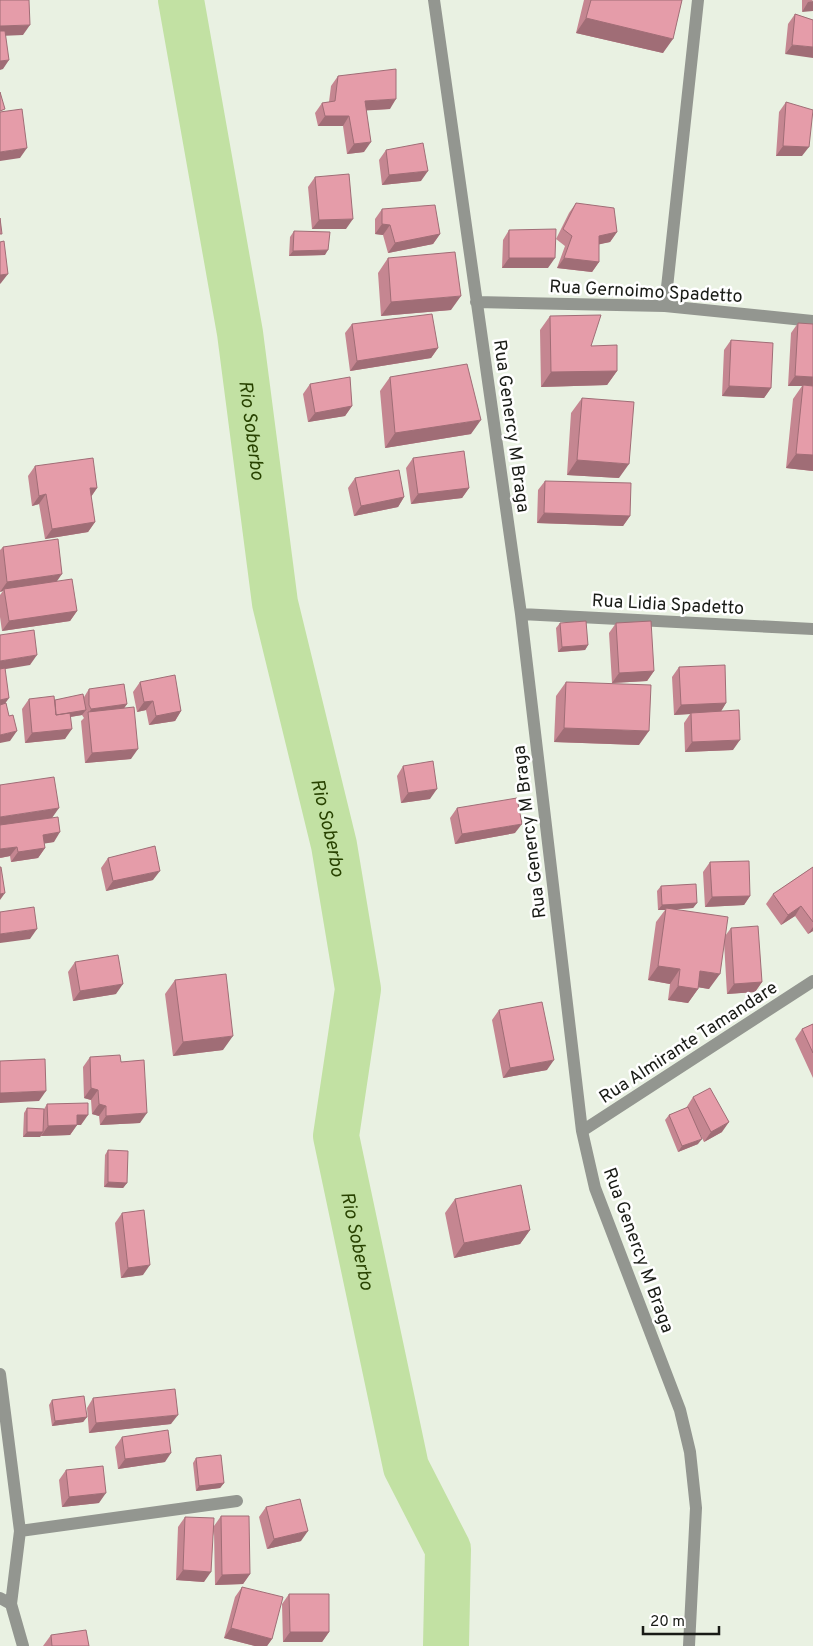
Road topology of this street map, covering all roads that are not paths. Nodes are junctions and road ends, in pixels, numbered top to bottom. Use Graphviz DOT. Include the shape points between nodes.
graph roads {
  1 [pos="434,0"];
  2 [pos="698,0"];
  3 [pos="476,302"];
  4 [pos="665,306"];
  5 [pos="813,321"];
  6 [pos="521,614"];
  7 [pos="813,629"];
  8 [pos="813,981"];
  9 [pos="582,1131"];
  10 [pos="0,1374"];
  11 [pos="237,1502"];
  12 [pos="20,1531"];
  13 [pos="6,1601"];
  14 [pos="23,1646"];
  15 [pos="689,1646"];
  1 -- 3 [label="street, Rua Genercy M Braga"];
  2 -- 4 [label="street"];
  3 -- 4 [label="street, Rua Gernoimo Spadetto"];
  3 -- 6 [label="street, Rua Genercy M Braga"];
  4 -- 5 [label="street, Rua Gernoimo Spadetto"];
  6 -- 7 [label="street, Rua Lidia Spadetto"];
  6 -- 9 [label="street, Rua Genercy M Braga"];
  8 -- 9 [label="street, Rua Almirante Tamandare"];
  9 -- 15 [label="street, Rua Genercy M Braga" via="595,1188 680,1410 690,1452 696,1508"];
  10 -- 12 [label="street"];
  11 -- 12 [label="street"];
  12 -- 13 [label="street"];
  13 -- 14 [label="street"];
}
